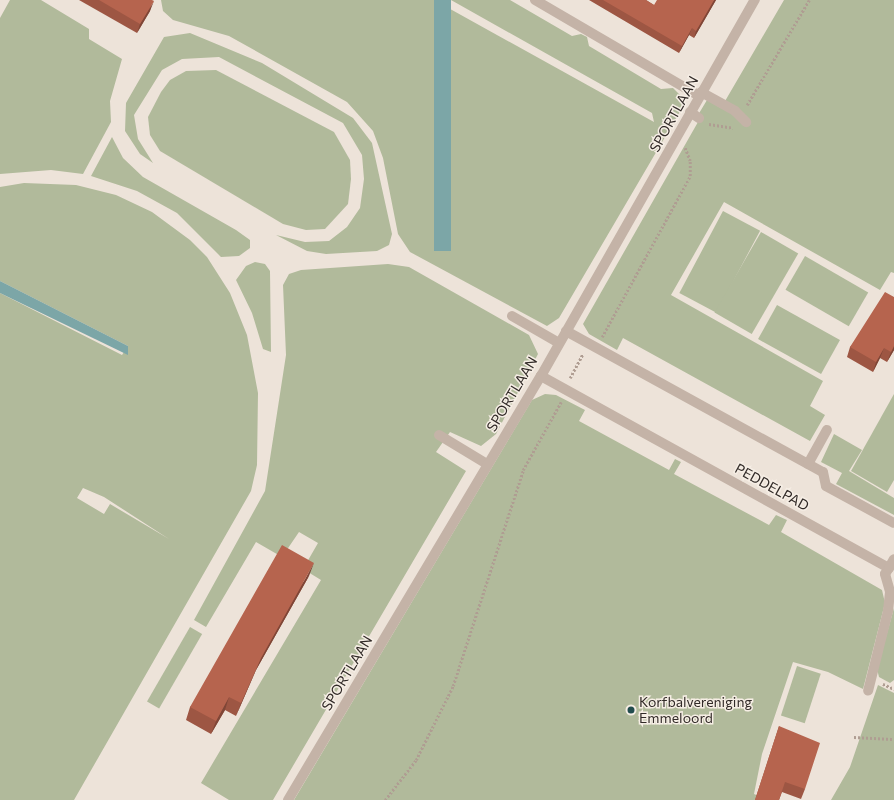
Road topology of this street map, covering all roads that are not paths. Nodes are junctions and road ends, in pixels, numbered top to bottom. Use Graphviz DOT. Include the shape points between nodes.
graph roads {
  1 [pos="535,0"];
  2 [pos="755,0"];
  3 [pos="700,94"];
  4 [pos="690,112"];
  5 [pos="699,118"];
  6 [pos="743,119"];
  7 [pos="512,316"];
  8 [pos="566,331"];
  9 [pos="559,343"];
  10 [pos="541,376"];
  11 [pos="827,430"];
  12 [pos="439,435"];
  13 [pos="487,464"];
  14 [pos="808,464"];
  15 [pos="894,523"];
  16 [pos="892,563"];
  17 [pos="868,691"];
  18 [pos="288,800"];
  1 -- 3 [label="street"];
  2 -- 3 [label="street, SPORTLAAN"];
  3 -- 4 [label="street, SPORTLAAN"];
  3 -- 6 [label="street"];
  4 -- 5 [label="street"];
  4 -- 8 [label="street, SPORTLAAN"];
  7 -- 9 [label="street"];
  8 -- 9 [label="street, SPORTLAAN"];
  8 -- 14 [label="street"];
  9 -- 10 [label="street, SPORTLAAN"];
  10 -- 13 [label="street, SPORTLAAN"];
  10 -- 16 [label="street, PEDDELPAD"];
  11 -- 14 [label="street"];
  12 -- 13 [label="street"];
  13 -- 18 [label="street, SPORTLAAN"];
  14 -- 15 [label="street" via="823,472 826,486"];
  16 -- 17 [label="street, PEDDELPAD" via="885,574 890,600"];
}
